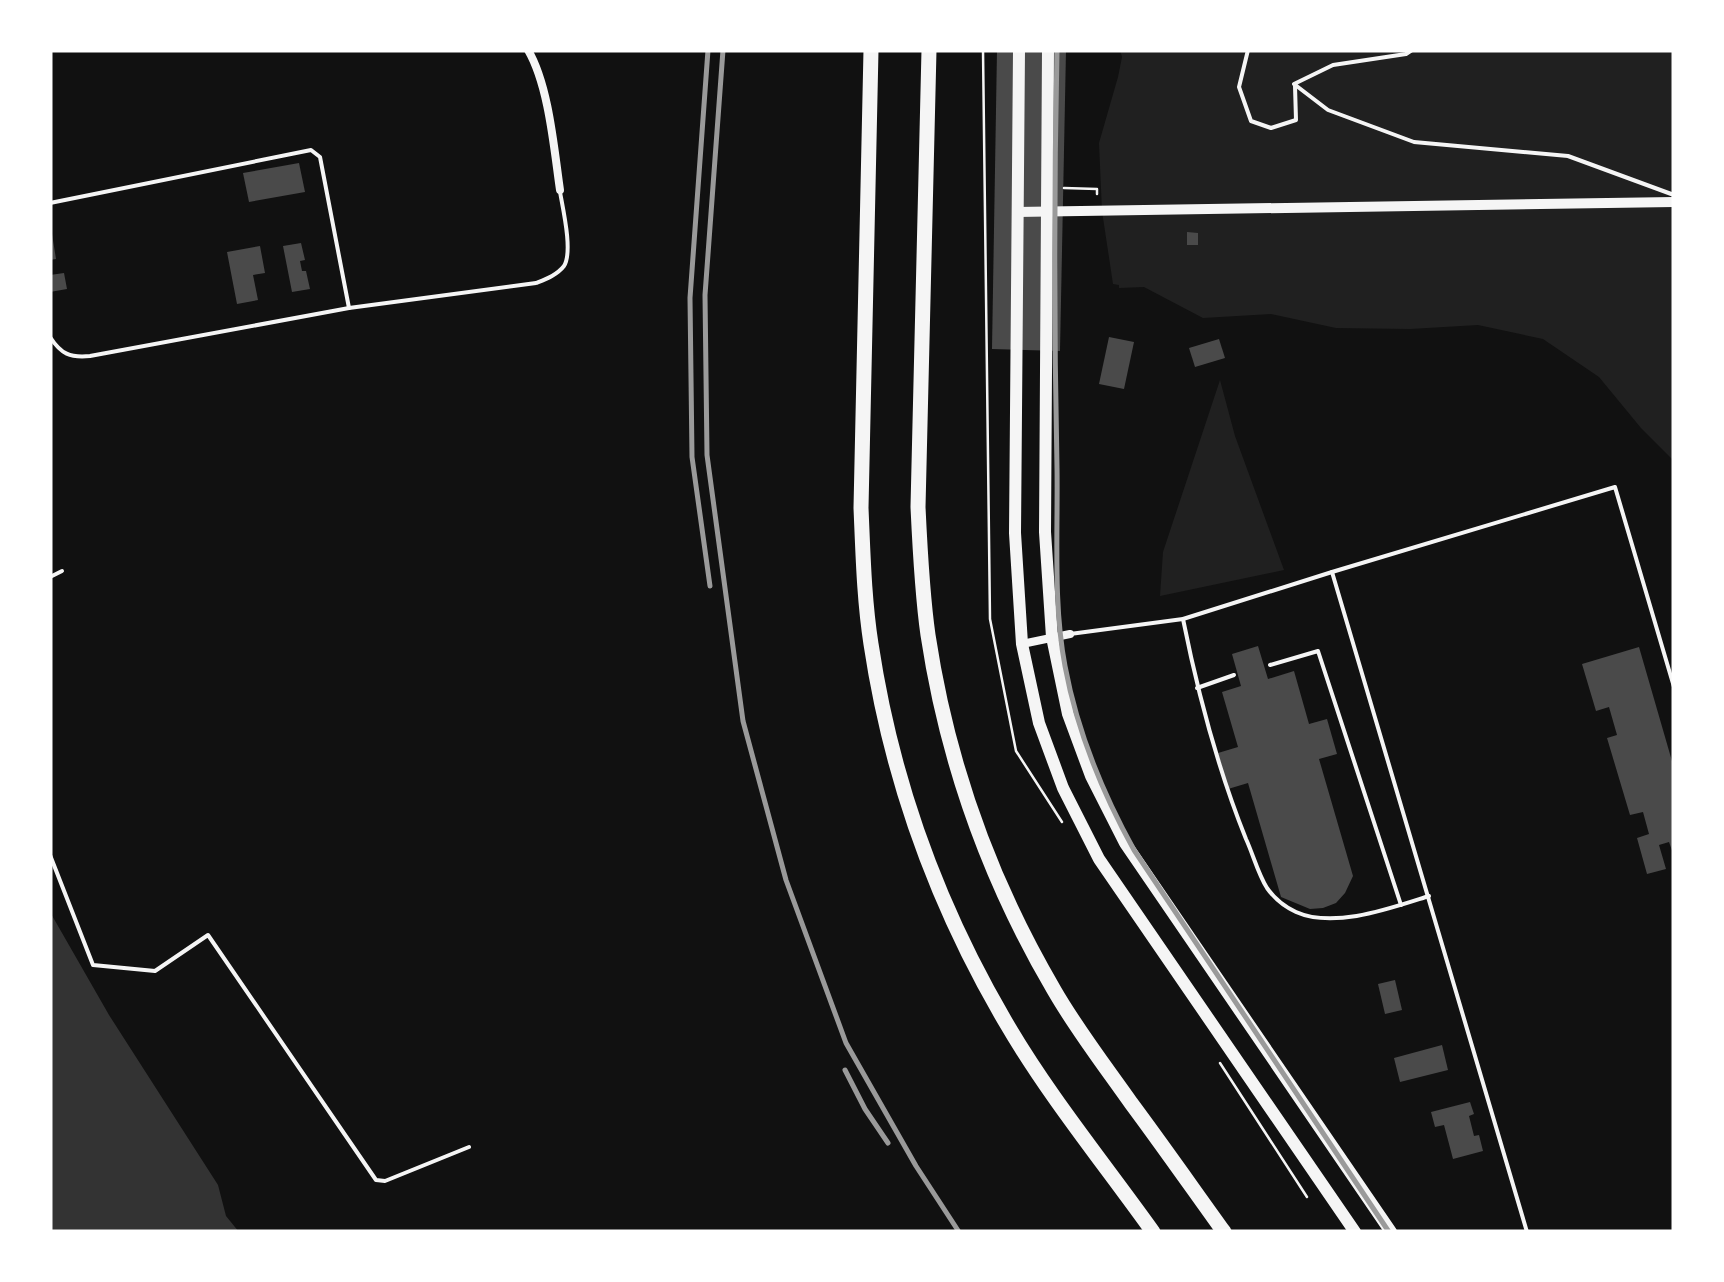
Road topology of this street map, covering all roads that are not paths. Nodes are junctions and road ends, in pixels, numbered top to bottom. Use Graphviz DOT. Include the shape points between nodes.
graph roads {
  1 [pos="528,50"];
  2 [pos="872,50"];
  3 [pos="929,50"];
  4 [pos="1018,50"];
  5 [pos="1048,50"];
  6 [pos="1248,50"];
  7 [pos="1412,50"];
  8 [pos="1294,84"];
  9 [pos="560,190"];
  10 [pos="1674,194"];
  11 [pos="1674,202"];
  12 [pos="50,203"];
  13 [pos="1046,210"];
  14 [pos="1017,212"];
  15 [pos="350,308"];
  16 [pos="50,337"];
  17 [pos="62,571"];
  18 [pos="1332,572"];
  19 [pos="50,577"];
  20 [pos="1183,619"];
  21 [pos="1070,634"];
  22 [pos="1052,637"];
  23 [pos="1022,644"];
  24 [pos="1270,665"];
  25 [pos="1234,675"];
  26 [pos="1197,688"];
  27 [pos="1674,688"];
  28 [pos="50,854"];
  29 [pos="1430,896"];
  30 [pos="1400,905"];
  31 [pos="469,1147"];
  32 [pos="1154,1232"];
  33 [pos="1224,1232"];
  34 [pos="1354,1232"];
  35 [pos="1391,1232"];
  36 [pos="1527,1232"];
  1 -- 9 [label="street"];
  2 -- 32 [label="highway" via="860,508 883,709 920,839 973,963 1042,1079"];
  3 -- 33 [label="highway" via="918,507 928,634 947,728 969,804 1024,937 1090,1046"];
  4 -- 14 [label="main road"];
  5 -- 13 [label="main road"];
  6 -- 8 [label="lane" via="1239,86 1251,121 1270,128 1296,120"];
  7 -- 8 [label="lane" via="1333,65"];
  8 -- 10 [label="lane" via="1328,110 1414,142 1568,156"];
  9 -- 15 [label="lane" via="568,256 550,278"];
  11 -- 13 [label="street"];
  12 -- 15 [label="lane" via="311,150 320,156"];
  13 -- 14 [label="street"];
  13 -- 22 [label="main road" via="1044,532"];
  14 -- 23 [label="main road" via="1015,533"];
  15 -- 16 [label="lane" via="72,358"];
  17 -- 19 [label="lane"];
  18 -- 20 [label="lane"];
  18 -- 27 [label="lane" via="1615,487"];
  18 -- 29 [label="lane"];
  20 -- 21 [label="lane"];
  20 -- 26 [label="lane"];
  21 -- 22 [label="street"];
  22 -- 23 [label="street"];
  22 -- 35 [label="main road" via="1068,714 1125,843"];
  23 -- 34 [label="main road" via="1039,722 1099,858"];
  24 -- 30 [label="lane" via="1318,651"];
  25 -- 26 [label="lane"];
  26 -- 30 [label="lane" via="1226,791 1278,900 1316,919"];
  28 -- 31 [label="lane" via="93,965 155,971 208,935 376,1180"];
  29 -- 30 [label="lane"];
  29 -- 36 [label="lane"];
}
